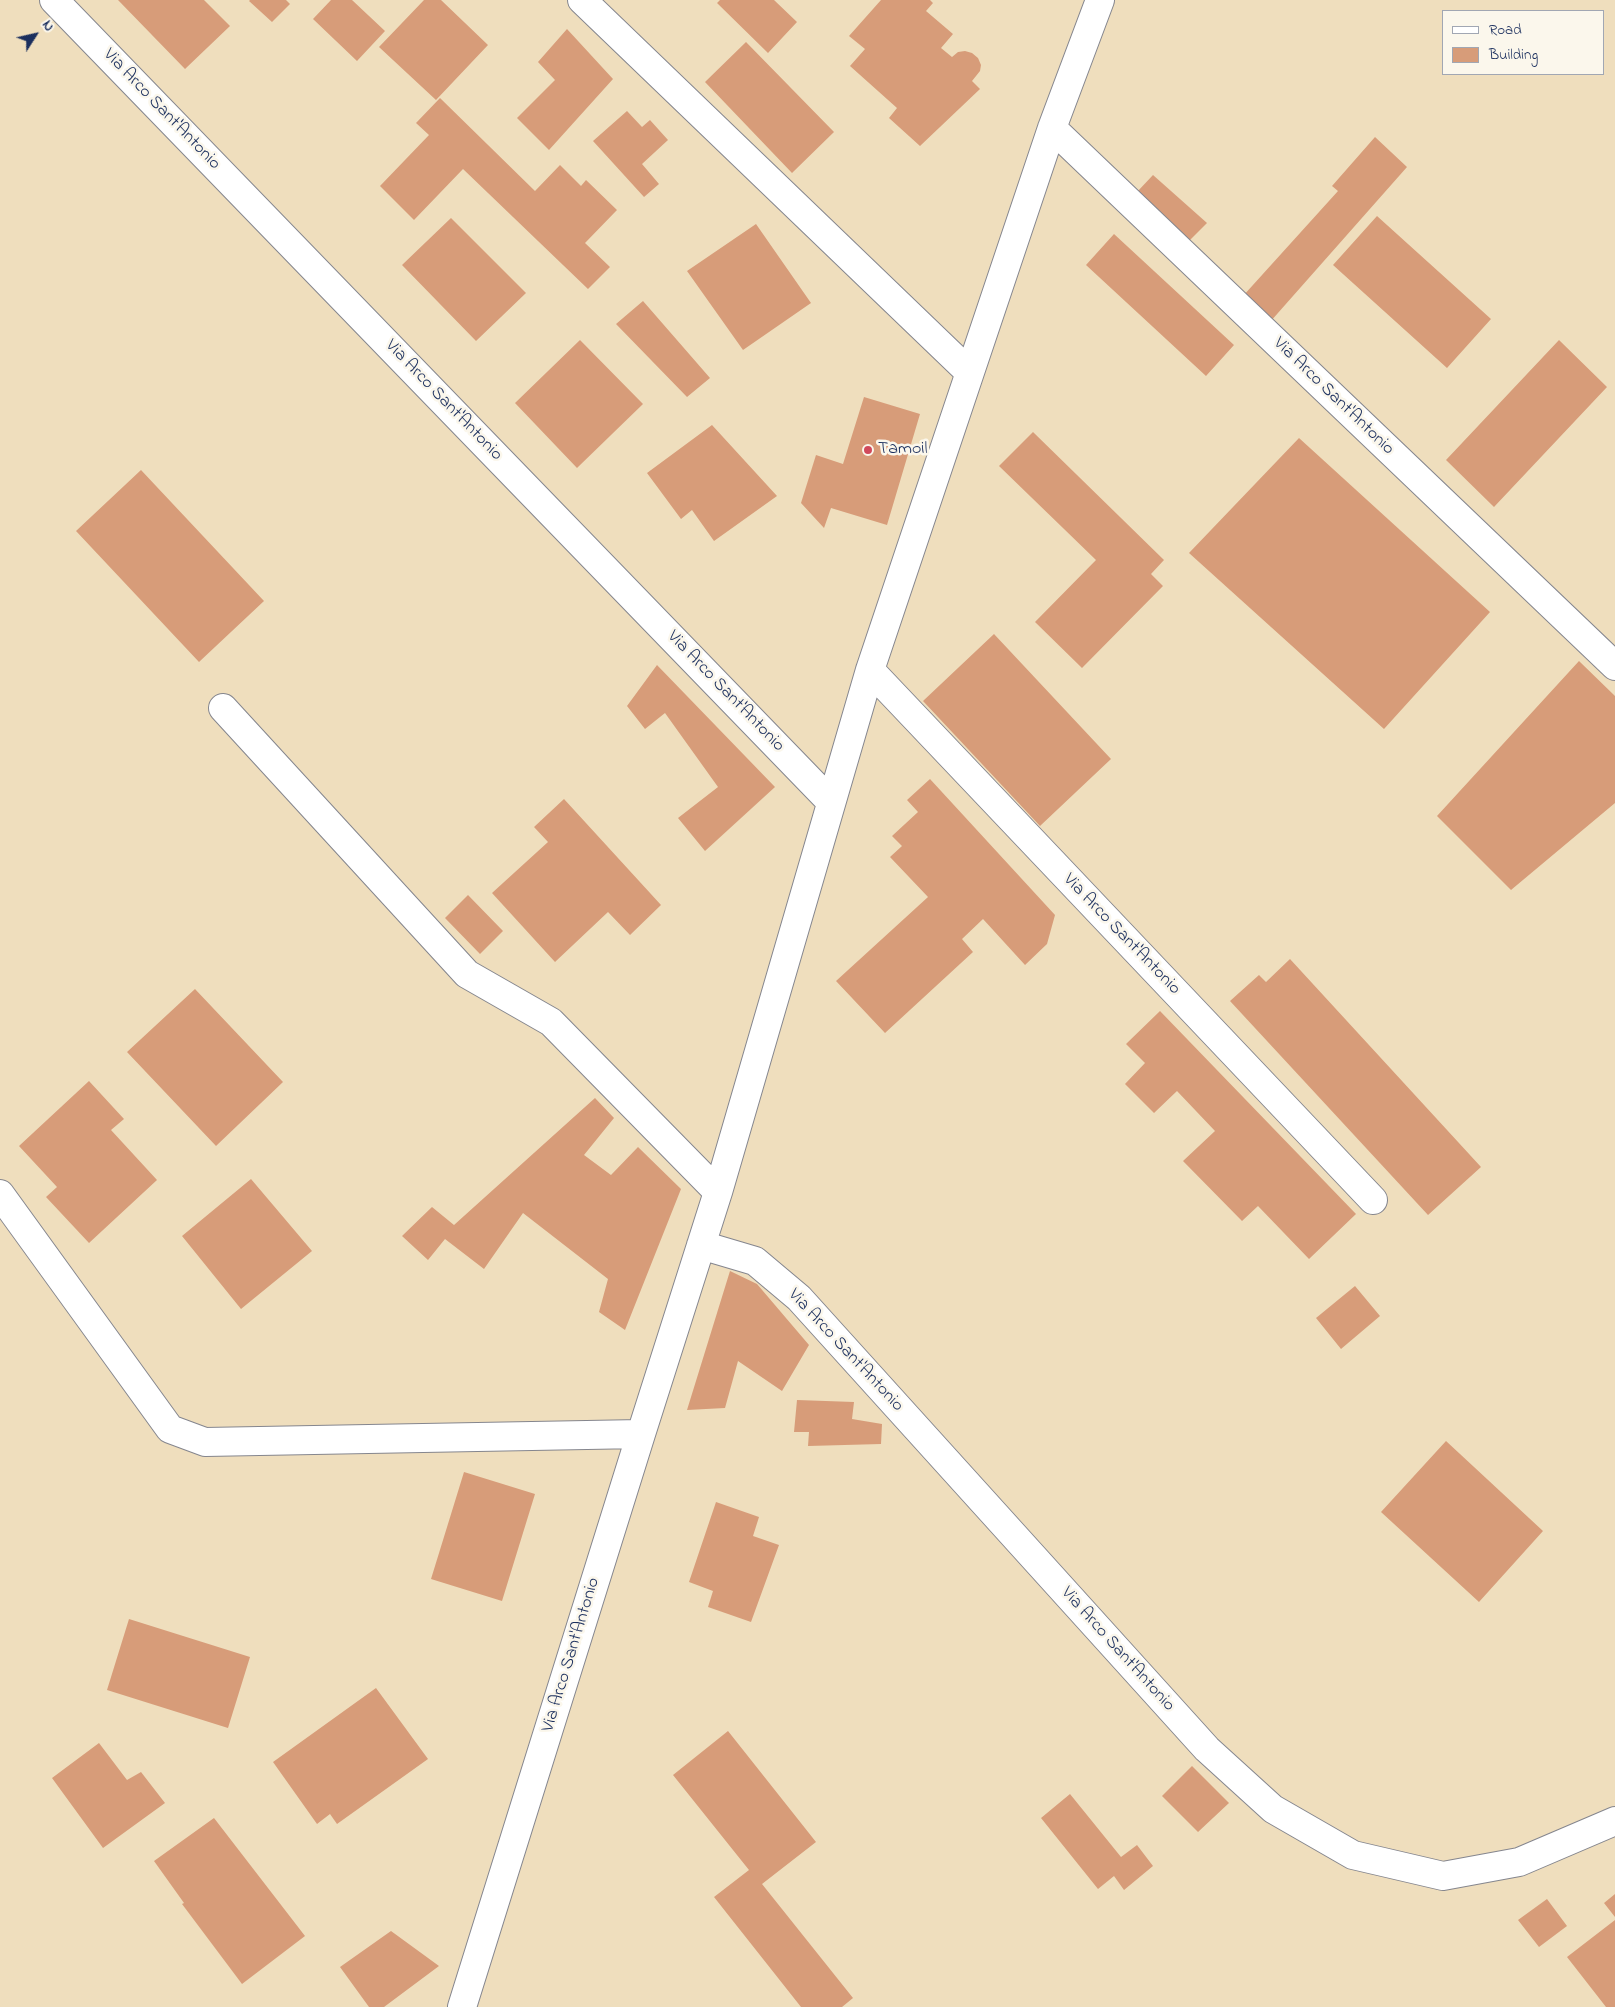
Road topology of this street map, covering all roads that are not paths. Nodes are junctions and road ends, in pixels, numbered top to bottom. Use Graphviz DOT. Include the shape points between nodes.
graph roads {
  1 [pos="54,0"];
  2 [pos="582,0"];
  3 [pos="1100,0"];
  4 [pos="1052,128"];
  5 [pos="969,372"];
  6 [pos="1615,666"];
  7 [pos="870,670"];
  8 [pos="223,708"];
  9 [pos="831,802"];
  10 [pos="718,1192"];
  11 [pos="0,1194"];
  12 [pos="1373,1200"];
  13 [pos="701,1245"];
  14 [pos="641,1434"];
  15 [pos="1615,1821"];
  16 [pos="462,2007"];
  1 -- 9 [label="street, Via Arco Sant'Antonio"];
  2 -- 5 [label="street"];
  3 -- 4 [label="street, Via Arco Sant'Antonio"];
  4 -- 5 [label="street, Via Arco Sant'Antonio"];
  4 -- 6 [label="street, Via Arco Sant'Antonio"];
  5 -- 7 [label="street, Via Arco Sant'Antonio"];
  7 -- 9 [label="street, Via Arco Sant'Antonio"];
  7 -- 12 [label="street, Via Arco Sant'Antonio"];
  8 -- 10 [label="street" via="467,974 551,1022"];
  9 -- 10 [label="street, Via Arco Sant'Antonio"];
  10 -- 13 [label="street, Via Arco Sant'Antonio"];
  11 -- 14 [label="street" via="170,1429 204,1442"];
  13 -- 14 [label="street, Via Arco Sant'Antonio"];
  13 -- 15 [label="street, Via Arco Sant'Antonio" via="755,1261 799,1298 1207,1749 1273,1809 1353,1855 1442,1876 1519,1862"];
  14 -- 16 [label="street, Via Arco Sant'Antonio"];
}
